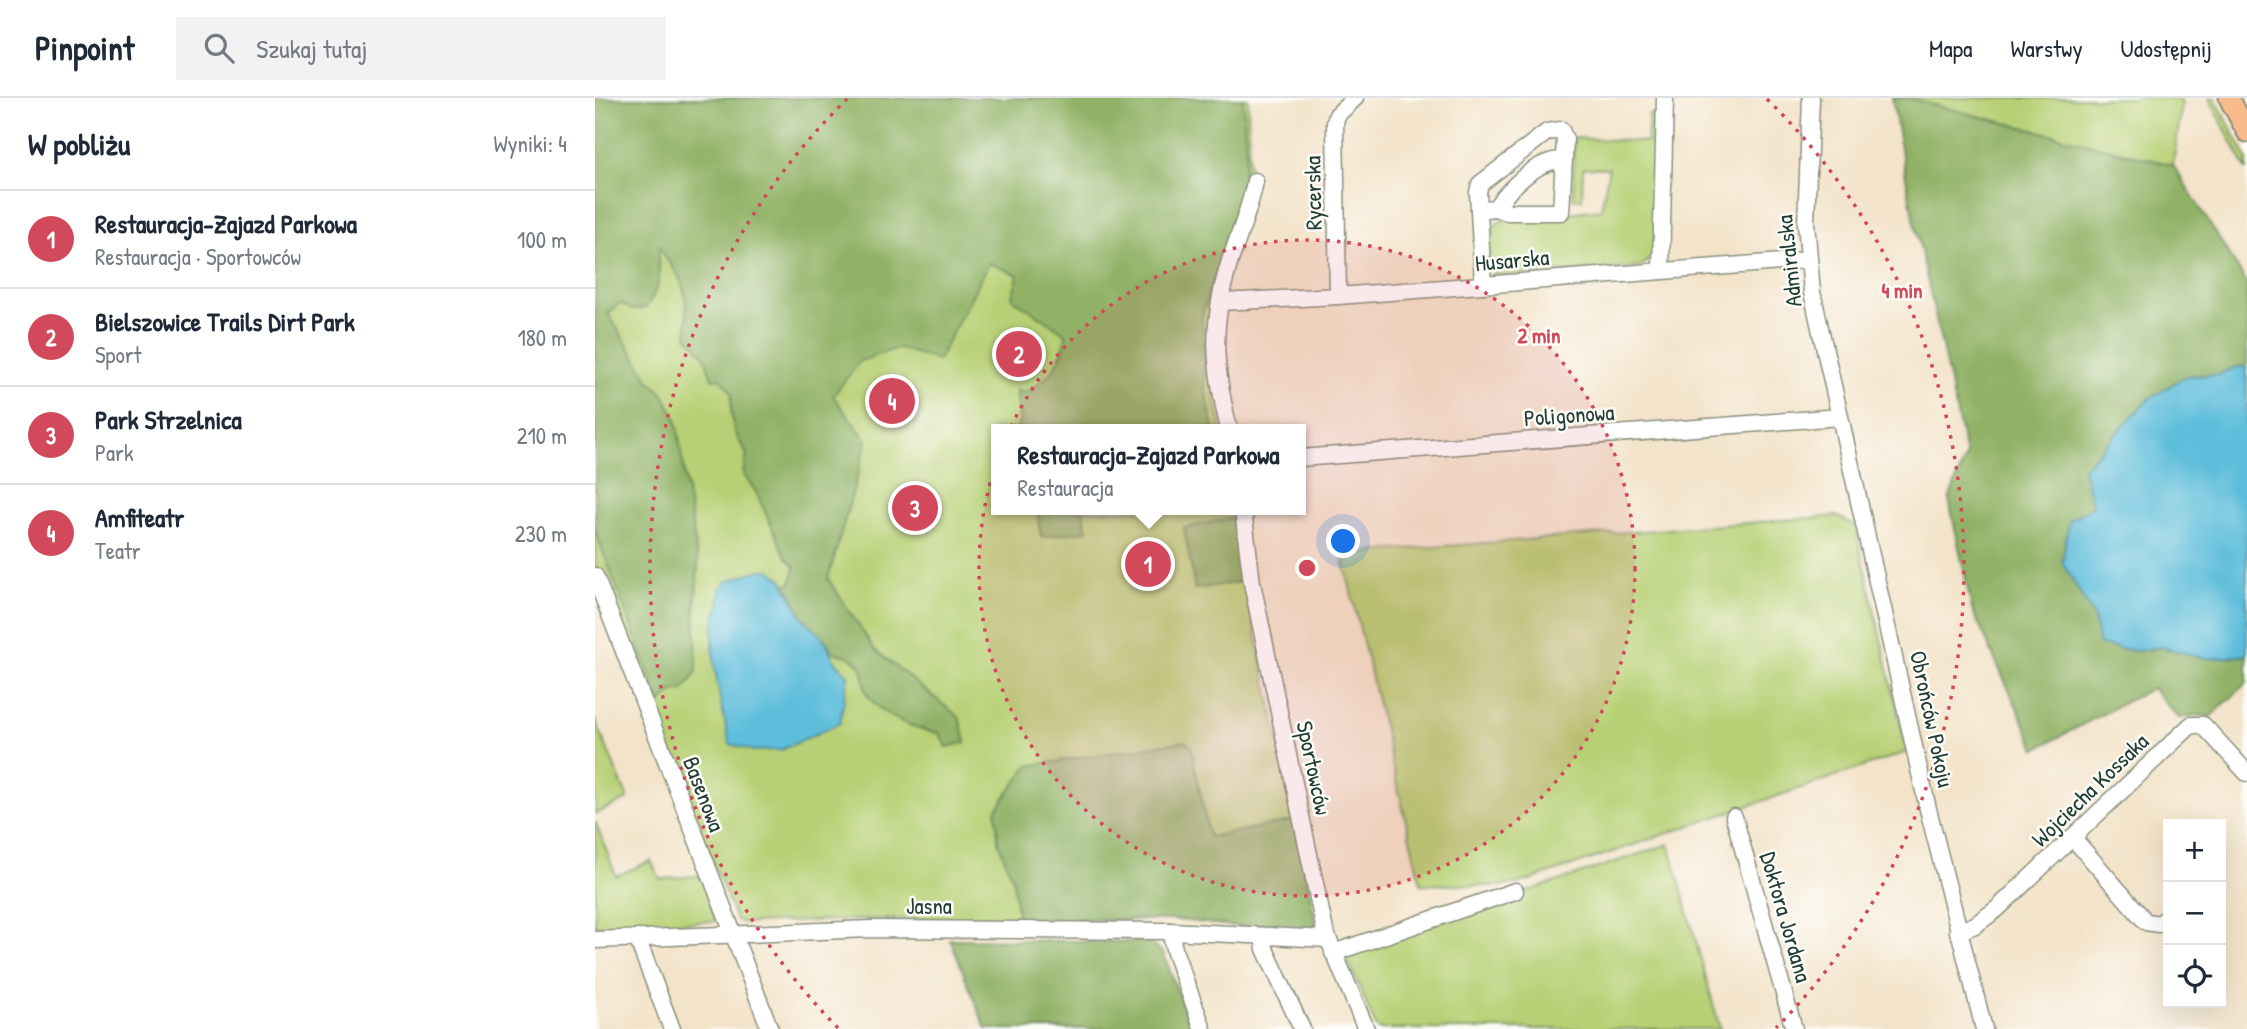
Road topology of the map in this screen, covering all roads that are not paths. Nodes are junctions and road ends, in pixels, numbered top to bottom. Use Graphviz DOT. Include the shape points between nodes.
graph roads {
  1 [pos="1355,98"];
  2 [pos="1665,98"];
  3 [pos="1811,98"];
  4 [pos="2229,98"];
  5 [pos="2247,132"];
  6 [pos="1564,160"];
  7 [pos="1255,181"];
  8 [pos="1487,209"];
  9 [pos="1807,260"];
  10 [pos="1661,271"];
  11 [pos="1483,285"];
  12 [pos="1338,296"];
  13 [pos="1221,302"];
  14 [pos="1840,417"];
  15 [pos="1228,424"];
  16 [pos="1306,458"];
  17 [pos="1244,515"];
  18 [pos="595,576"];
  19 [pos="2247,773"];
  20 [pos="1734,817"];
  21 [pos="2073,838"];
  22 [pos="1515,891"];
  23 [pos="2163,921"];
  24 [pos="1170,931"];
  25 [pos="1958,932"];
  26 [pos="734,933"];
  27 [pos="637,938"];
  28 [pos="1263,938"];
  29 [pos="595,940"];
  30 [pos="1330,946"];
  31 [pos="673,1029"];
  32 [pos="770,1029"];
  33 [pos="1203,1029"];
  34 [pos="1302,1029"];
  35 [pos="1366,1029"];
  36 [pos="1794,1029"];
  37 [pos="1984,1029"];
  1 -- 12 [label="street, Rycerska" via="1336,115 1335,123"];
  2 -- 10 [label="street"];
  3 -- 9 [label="street, Admiralska"];
  4 -- 5 [label="main road"];
  6 -- 8 [label="street" via="1545,164"];
  6 -- 8 [label="street" via="1561,212"];
  6 -- 8 [label="street" via="1564,134 1556,129 1546,132 1484,179 1478,192"];
  7 -- 13 [label="street"];
  8 -- 11 [label="street"];
  9 -- 10 [label="street, Husarska"];
  9 -- 14 [label="street, Admiralska"];
  10 -- 11 [label="street, Husarska"];
  11 -- 12 [label="street, Husarska"];
  12 -- 13 [label="street, Husarska"];
  13 -- 15 [label="street" via="1214,352"];
  14 -- 16 [label="street, Poligonowa"];
  14 -- 25 [label="street, Obrońców Pokoju"];
  17 -- 30 [label="street, Sportowców" via="1252,583"];
  18 -- 26 [label="street, Basenowa"];
  19 -- 21 [label="street, Wojciecha Kossaka" via="2203,724 2191,725"];
  20 -- 36 [label="street, Doktora Jordana"];
  21 -- 23 [label="street" via="2146,922"];
  21 -- 25 [label="street, Wojciecha Kossaka" via="1982,921"];
  22 -- 30 [label="street, Jasna"];
  24 -- 26 [label="street, Jasna"];
  24 -- 28 [label="street, Jasna"];
  24 -- 33 [label="street"];
  25 -- 37 [label="street, Obrońców Pokoju"];
  26 -- 27 [label="street, Jasna"];
  26 -- 32 [label="street, Basenowa"];
  27 -- 29 [label="street, Jasna"];
  27 -- 31 [label="street"];
  28 -- 30 [label="street, Jasna"];
  28 -- 34 [label="street"];
  30 -- 35 [label="street, Sportowców"];
}
